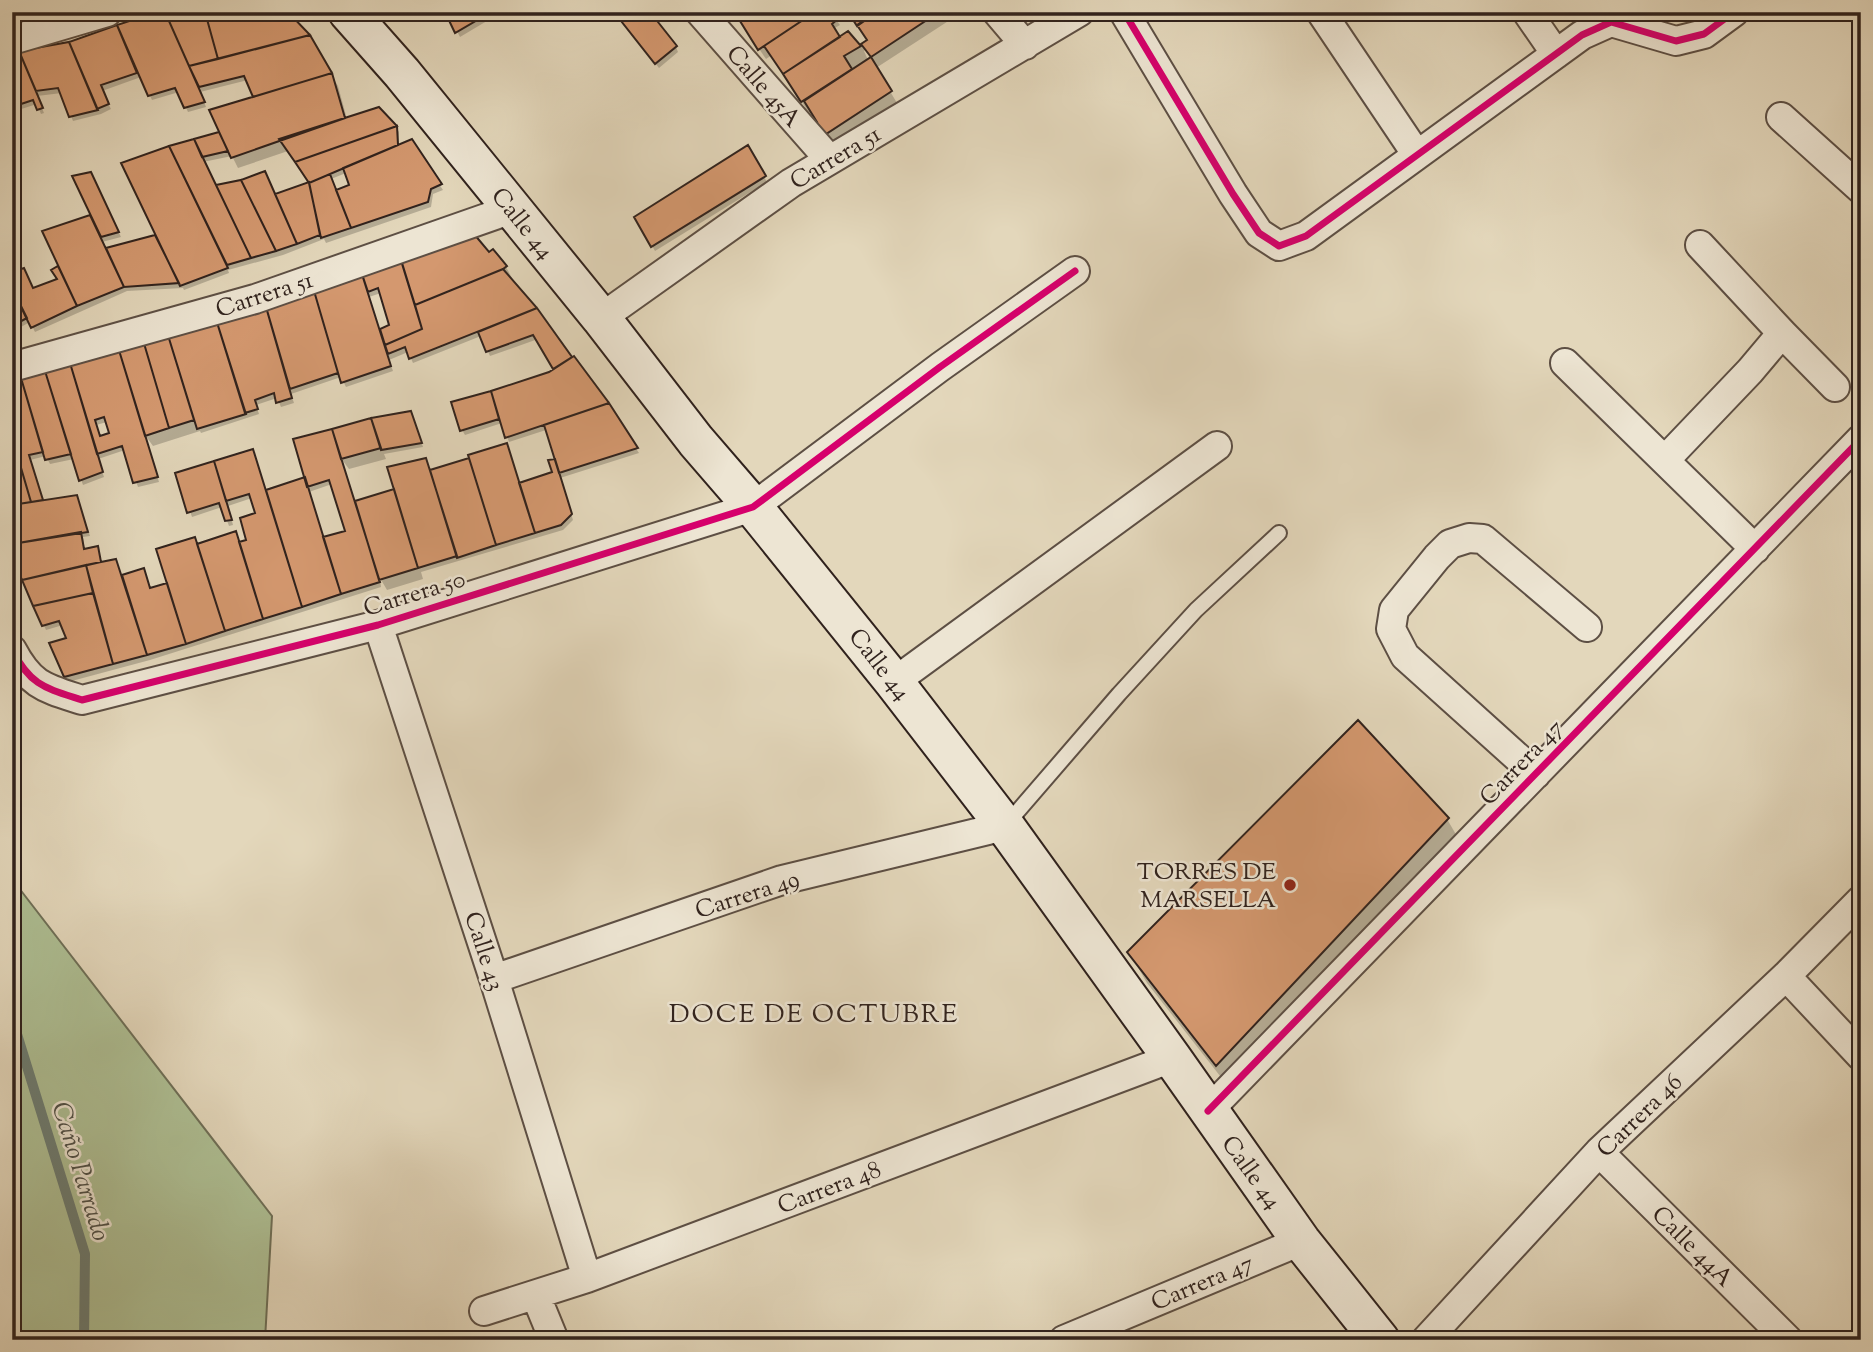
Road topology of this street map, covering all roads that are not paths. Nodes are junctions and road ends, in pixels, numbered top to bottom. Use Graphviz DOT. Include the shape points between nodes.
graph roads {
  1 [pos="107,12"];
  2 [pos="348,12"];
  3 [pos="700,12"];
  4 [pos="997,12"];
  5 [pos="1079,12"];
  6 [pos="1124,12"];
  7 [pos="1321,12"];
  8 [pos="1527,12"];
  9 [pos="1734,12"];
  10 [pos="12,40"];
  11 [pos="1025,45"];
  12 [pos="1556,54"];
  13 [pos="1781,117"];
  14 [pos="1417,155"];
  15 [pos="829,159"];
  16 [pos="1861,189"];
  17 [pos="512,209"];
  18 [pos="1700,245"];
  19 [pos="1075,271"];
  20 [pos="601,318"];
  21 [pos="1782,333"];
  22 [pos="1565,363"];
  23 [pos="12,367"];
  24 [pos="1835,387"];
  25 [pos="1861,439"];
  26 [pos="1217,446"];
  27 [pos="1665,460"];
  28 [pos="753,507"];
  29 [pos="1279,533"];
  30 [pos="1755,549"];
  31 [pos="378,625"];
  32 [pos="1587,627"];
  33 [pos="12,650"];
  34 [pos="894,681"];
  35 [pos="1536,774"];
  36 [pos="1005,826"];
  37 [pos="1861,900"];
  38 [pos="1786,976"];
  39 [pos="494,979"];
  40 [pos="1861,1056"];
  41 [pos="1172,1058"];
  42 [pos="1208,1111"];
  43 [pos="1599,1152"];
  44 [pos="1301,1241"];
  45 [pos="587,1278"];
  46 [pos="536,1296"];
  47 [pos="484,1311"];
  48 [pos="554,1340"];
  49 [pos="1064,1340"];
  50 [pos="1380,1340"];
  51 [pos="1426,1340"];
  52 [pos="1788,1340"];
  1 -- 10 [label="street"];
  2 -- 17 [label="main road, Calle 44"];
  3 -- 15 [label="street, Calle 45A"];
  4 -- 11 [label="street"];
  5 -- 11 [label="street, Carrera 51"];
  6 -- 14 [label="street" via="1252,223 1279,247 1306,236"];
  7 -- 14 [label="street"];
  8 -- 12 [label="street"];
  9 -- 12 [label="street" via="1704,34 1676,41 1611,22"];
  11 -- 15 [label="street, Carrera 51"];
  12 -- 14 [label="street"];
  13 -- 16 [label="street"];
  15 -- 20 [label="street, Carrera 51"];
  17 -- 20 [label="main road, Calle 44"];
  17 -- 23 [label="street, Carrera 51" via="254,299"];
  18 -- 21 [label="street"];
  19 -- 28 [label="street, Carrera 50"];
  20 -- 28 [label="main road, Calle 44"];
  21 -- 24 [label="street"];
  21 -- 27 [label="street"];
  22 -- 27 [label="street"];
  25 -- 30 [label="street, Carrera 47"];
  26 -- 34 [label="street"];
  27 -- 30 [label="street"];
  28 -- 31 [label="street, Carrera 50"];
  28 -- 34 [label="main road, Calle 44"];
  29 -- 36 [label="lane" via="1196,610"];
  30 -- 35 [label="street, Carrera 47"];
  31 -- 33 [label="street, Carrera 50" via="82,700 41,687"];
  31 -- 39 [label="street, Calle 43"];
  32 -- 35 [label="street" via="1483,539 1450,544 1394,610 1391,629 1405,656"];
  34 -- 36 [label="main road, Calle 44"];
  35 -- 42 [label="street, Carrera 47"];
  36 -- 39 [label="street, Carrera 49" via="782,880"];
  36 -- 41 [label="main road, Calle 44"];
  37 -- 38 [label="street, Carrera 46"];
  38 -- 40 [label="street"];
  38 -- 43 [label="street, Carrera 46"];
  39 -- 45 [label="street, Calle 43"];
  41 -- 42 [label="main road, Calle 44"];
  41 -- 45 [label="street, Carrera 48"];
  42 -- 44 [label="main road, Calle 44"];
  43 -- 51 [label="street, Carrera 46"];
  43 -- 52 [label="street, Calle 44A"];
  44 -- 49 [label="street, Carrera 47"];
  44 -- 50 [label="main road, Calle 44"];
  45 -- 46 [label="street, Carrera 48"];
  46 -- 47 [label="street, Carrera 48"];
  46 -- 48 [label="street"];
}
